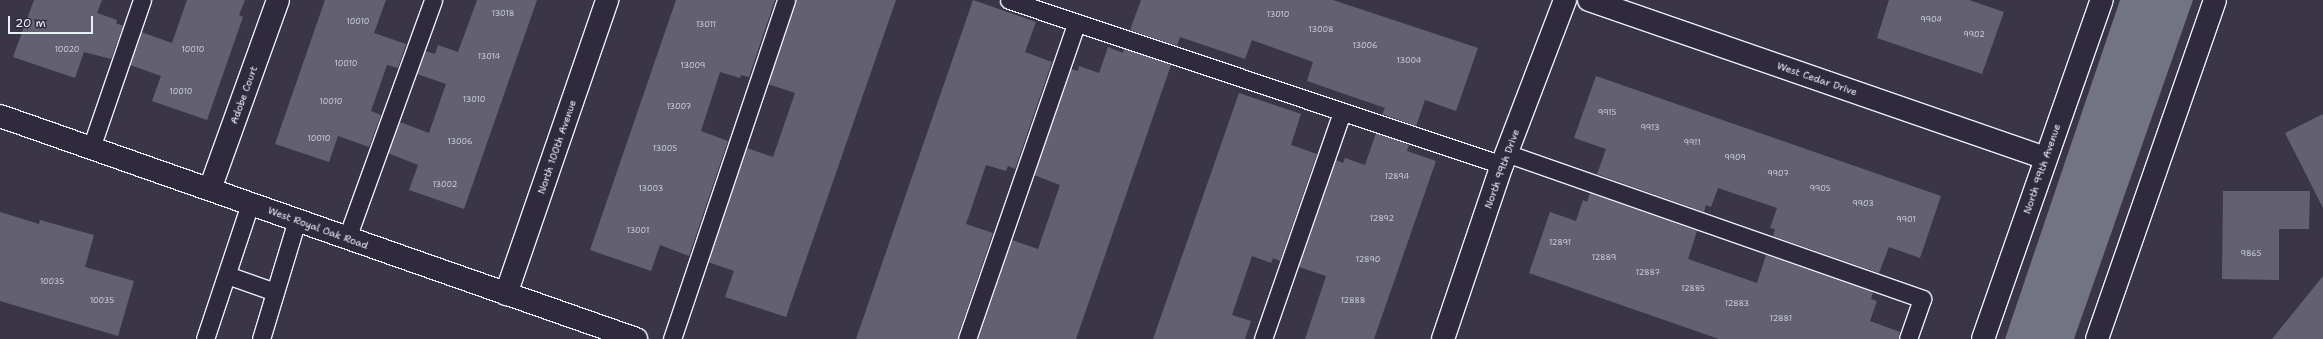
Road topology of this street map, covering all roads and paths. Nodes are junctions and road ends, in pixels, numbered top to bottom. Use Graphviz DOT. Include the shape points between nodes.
graph roads {
  1 [pos="142,0"];
  2 [pos="278,0"];
  3 [pos="433,0"];
  4 [pos="608,0"];
  5 [pos="786,0"];
  6 [pos="1009,0"];
  7 [pos="1565,0"];
  8 [pos="1589,0"];
  9 [pos="2102,0"];
  10 [pos="2215,0"];
  11 [pos="1076,24"];
  12 [pos="1342,112"];
  13 [pos="0,116"];
  14 [pos="91,148"];
  15 [pos="2045,158"];
  16 [pos="1504,159"];
  17 [pos="210,190"];
  18 [pos="250,204"];
  19 [pos="298,220"];
  20 [pos="347,238"];
  21 [pos="227,275"];
  22 [pos="275,292"];
  23 [pos="506,294"];
  24 [pos="205,339"];
  25 [pos="261,339"];
  26 [pos="636,339"];
  27 [pos="672,339"];
  28 [pos="967,339"];
  29 [pos="1263,339"];
  30 [pos="1443,339"];
  31 [pos="1908,339"];
  32 [pos="1983,339"];
  33 [pos="2097,339"];
  1 -- 14 [label="lane"];
  2 -- 17 [label="street, Adobe Court"];
  3 -- 20 [label="lane"];
  4 -- 23 [label="street, North 100th Avenue"];
  5 -- 27 [label="lane"];
  6 -- 11 [label="lane"];
  7 -- 16 [label="street, North 99th Drive"];
  8 -- 15 [label="street, West Cedar Drive"];
  9 -- 15 [label="street, North 99th Avenue"];
  10 -- 33 [label="street"];
  11 -- 12 [label="lane"];
  11 -- 28 [label="lane"];
  12 -- 16 [label="lane"];
  12 -- 29 [label="lane"];
  13 -- 14 [label="street, West Royal Oak Road"];
  14 -- 17 [label="street, West Royal Oak Road"];
  15 -- 32 [label="street, North 99th Avenue"];
  16 -- 30 [label="street, North 99th Drive"];
  16 -- 31 [label="lane" via="1922,299"];
  17 -- 18 [label="street, West Royal Oak Road"];
  18 -- 19 [label="street, West Royal Oak Road"];
  18 -- 21 [label="lane"];
  19 -- 20 [label="street, West Royal Oak Road"];
  19 -- 22 [label="lane"];
  20 -- 23 [label="street, West Royal Oak Road"];
  21 -- 22 [label="lane"];
  21 -- 24 [label="lane"];
  22 -- 25 [label="lane"];
  23 -- 26 [label="street, West Royal Oak Road"];
}
